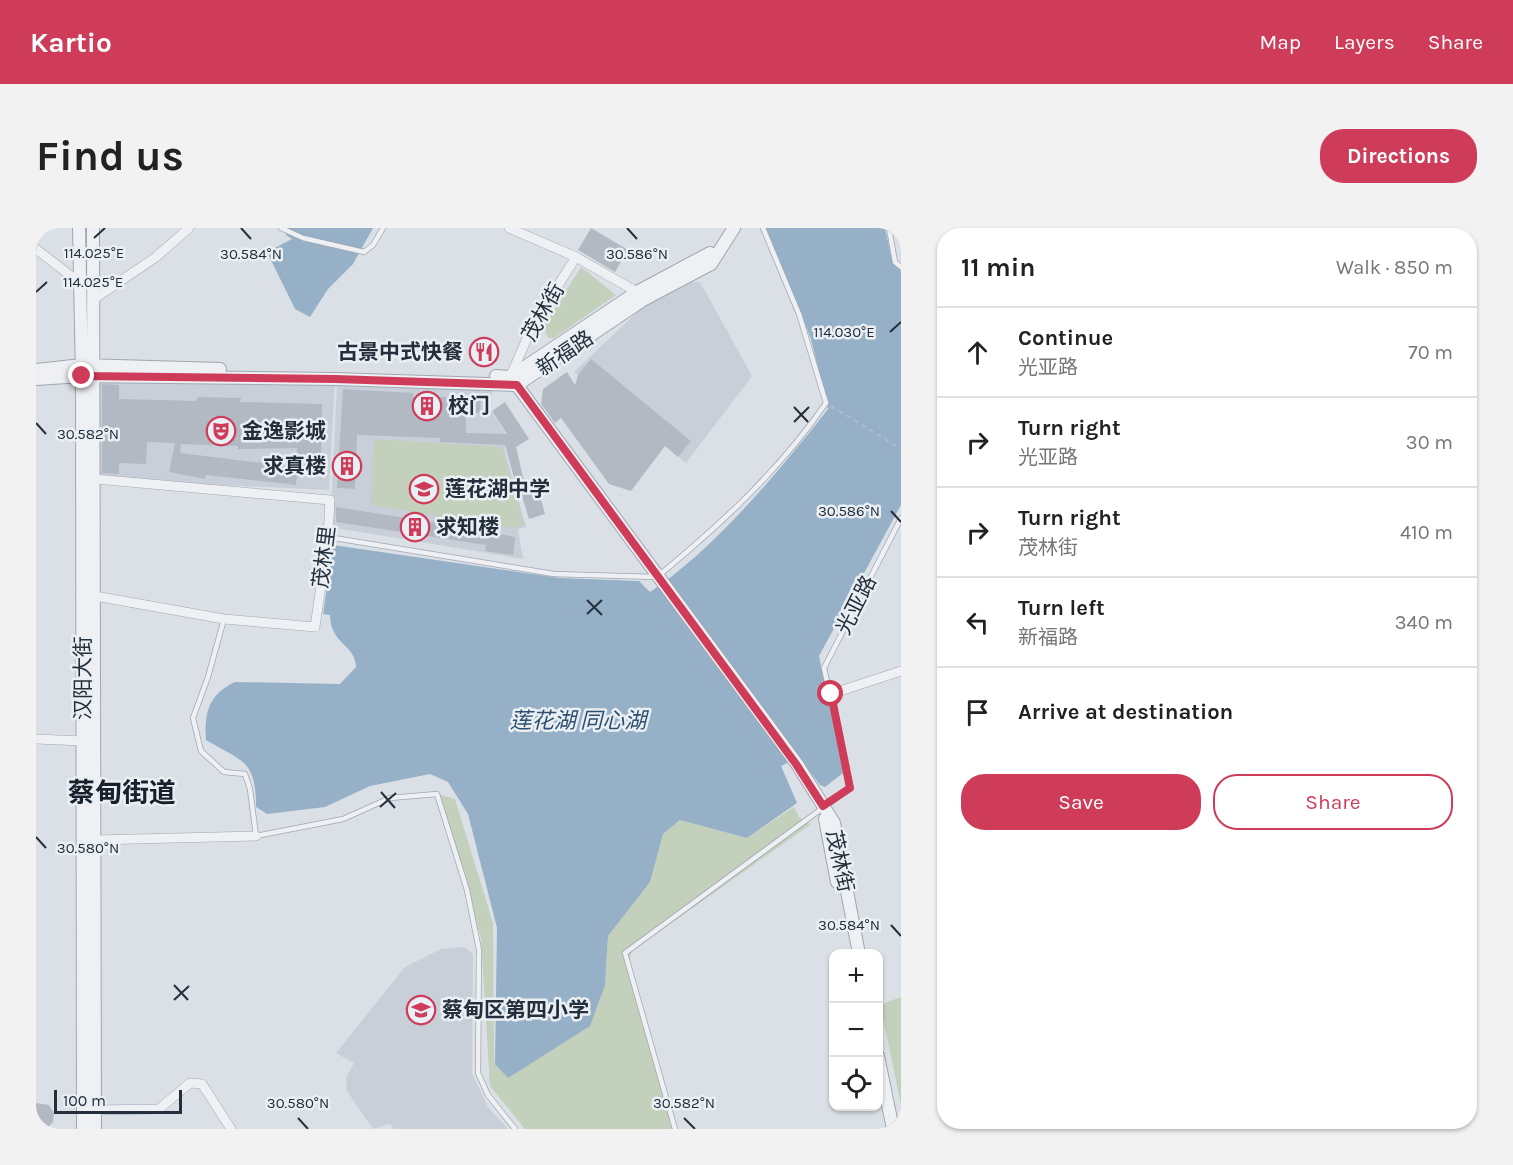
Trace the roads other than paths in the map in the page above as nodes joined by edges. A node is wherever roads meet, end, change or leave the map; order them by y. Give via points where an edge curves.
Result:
1 (79, 228) edge
2 (93, 228) edge
3 (189, 228) edge
4 (281, 228) edge
5 (383, 228) edge
6 (509, 228) edge
7 (727, 228) edge
8 (734, 228) edge
9 (763, 228) edge
10 (889, 228) edge
11 (36, 249) edge
12 (576, 257) junction
13 (901, 267) edge
14 (80, 283) junction
15 (637, 292) junction
16 (94, 299) junction
17 (36, 370) edge
18 (88, 371) junction
19 (36, 379) edge
20 (514, 381) junction
21 (95, 479) junction
22 (901, 518) edge
23 (328, 537) junction
24 (657, 577) junction
25 (95, 596) junction
26 (224, 619) junction
27 (901, 671) edge
28 (831, 694) junction
29 (36, 739) edge
30 (83, 741) junction
31 (823, 806) junction
32 (256, 836) junction
33 (95, 840) junction
34 (851, 949) edge
35 (858, 949) edge
36 (879, 1057) edge
37 (883, 1089) edge
38 (95, 1110) junction
39 (83, 1129) edge
40 (95, 1129) edge
41 (231, 1129) edge
42 (515, 1129) edge
43 (675, 1129) edge
44 (893, 1129) edge

1 - 14 street, 汉阳大街
2 - 16 street, 汉阳大街
3 - 16 street via 156,257
4 - 5 lane via 303,238 364,252
6 - 12 street
7 - 15 street, 新福路 via 708,256
8 - 20 street, 新福路 via 711,264 644,300
9 - 24 lane via 799,314 826,403 749,497
10 - 13 lane via 895,262
11 - 14 street
12 - 15 street
12 - 20 street, 茂林街 via 533,325
14 - 18 street, 汉阳大街
15 - 20 street, 新福路
16 - 18 street, 汉阳大街
17 - 18 street, 新福路
18 - 19 street, 新福路
18 - 20 street, 新福路
18 - 21 street, 汉阳大街
18 - 30 street, 汉阳大街
20 - 24 street, 茂林街
21 - 23 street, 茂林里 via 330,500
21 - 25 street, 汉阳大街
22 - 28 lane, 光亚路 via 824,668
23 - 24 lane via 554,574
23 - 26 street, 茂林里 via 315,627
24 - 31 street, 茂林街
25 - 26 street, 茂林里
25 - 33 street, 汉阳大街
26 - 32 lane via 193,718 201,752 224,772 245,774
27 - 28 street
28 - 31 lane, 光亚路 via 850,788
29 - 30 street
30 - 39 street, 汉阳大街
31 - 34 street, 茂林街
31 - 35 street, 茂林街 via 834,823
31 - 43 lane via 625,953
32 - 33 street
32 - 42 lane via 343,819 390,798 437,794 467,890 479,950 478,1073 488,1095
33 - 38 street, 汉阳大街
36 - 44 street
37 - 44 street
38 - 40 street, 汉阳大街
38 - 41 street via 159,1109 190,1083 202,1084

